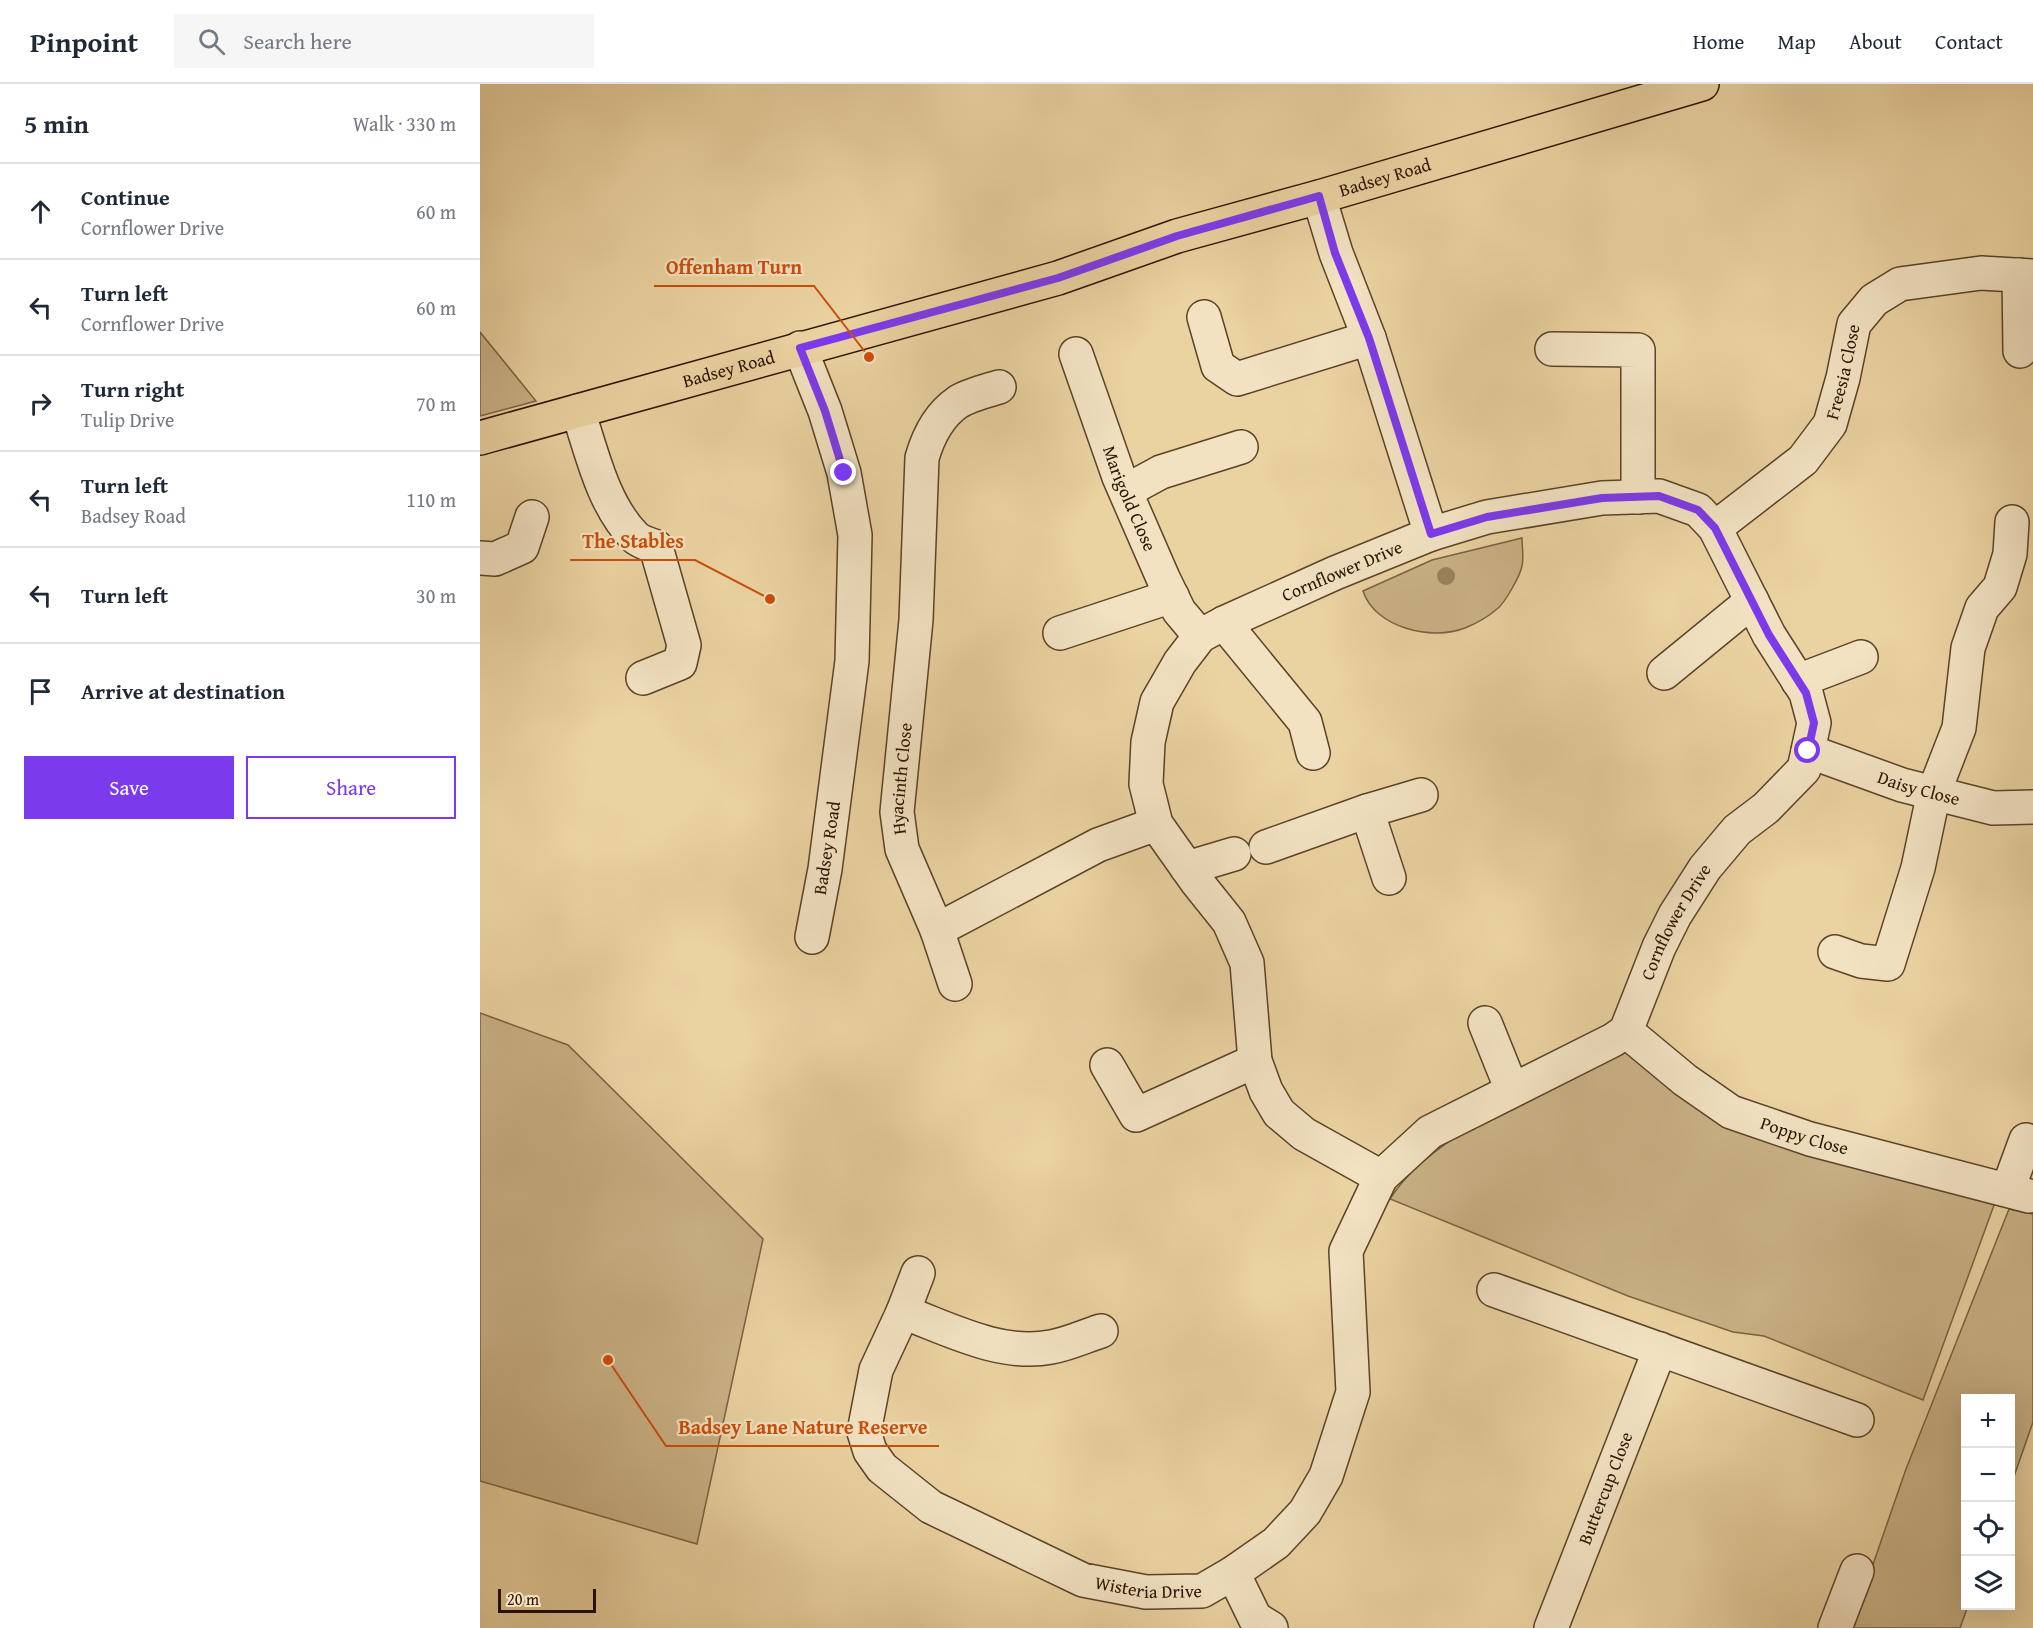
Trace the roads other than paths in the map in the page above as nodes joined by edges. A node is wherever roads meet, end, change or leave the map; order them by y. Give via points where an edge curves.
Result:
1 (1702, 84) edge
2 (1319, 196) junction
3 (2026, 275) edge
4 (1204, 317) dead end
5 (1369, 338) junction
6 (800, 348) junction
7 (1552, 349) dead end
8 (2020, 351) dead end
9 (1076, 354) dead end
10 (999, 387) dead end
11 (578, 411) junction
12 (480, 438) edge
13 (1241, 447) dead end
14 (1126, 491) junction
15 (1638, 497) junction
16 (532, 517) dead end
17 (2012, 522) dead end
18 (1715, 528) junction
19 (1431, 534) junction
20 (480, 558) edge
21 (1172, 596) junction
22 (1752, 601) junction
23 (1212, 629) junction
24 (1060, 633) dead end
25 (1861, 657) dead end
26 (1664, 673) dead end
27 (642, 678) dead end
28 (1798, 681) junction
29 (1808, 751) junction
30 (1313, 753) dead end
31 (1934, 792) junction
32 (1421, 795) dead end
33 (2033, 807) edge
34 (1367, 811) junction
35 (1156, 824) junction
36 (1266, 847) dead end
37 (1233, 854) dead end
38 (1187, 868) junction
39 (1389, 878) dead end
40 (936, 930) junction
41 (812, 937) dead end
42 (1834, 952) dead end
43 (955, 984) dead end
44 (1485, 1023) dead end
45 (1626, 1031) junction
46 (1255, 1061) junction
47 (1107, 1065) dead end
48 (1512, 1090) junction
49 (2026, 1140) dead end
50 (1381, 1177) junction
51 (918, 1272) dead end
52 (1494, 1290) dead end
53 (903, 1312) junction
54 (1101, 1331) dead end
55 (1660, 1349) junction
56 (1857, 1420) dead end
57 (1857, 1571) dead end
58 (1233, 1573) junction
59 (1271, 1628) edge
60 (1551, 1628) edge
61 (1834, 1628) edge

1 - 2 main road, Badsey Road
2 - 5 street via 1335,253
2 - 6 main road, Badsey Road via 1177,236 1058,278
3 - 8 street
3 - 18 street, Freesia Close via 1981,273 1866,290 1830,424 1803,460
4 - 5 street via 1218,366 1237,379
5 - 19 street
6 - 11 main road, Badsey Road
6 - 41 street, Badsey Road via 844,473 855,535 852,661 825,869
7 - 15 street via 1638,350
9 - 14 street, Marigold Close
10 - 40 street, Hyacinth Close via 958,402 936,424 922,458 916,620 897,812 902,849
11 - 12 main road, Badsey Road
11 - 27 street via 613,508 636,539 656,547 684,645 680,663
13 - 14 street via 1161,472
14 - 21 street, Marigold Close
15 - 18 street, Cornflower Drive via 1659,496 1698,510
15 - 19 street, Cornflower Drive via 1602,498 1487,517
16 - 20 street via 522,547 495,559
17 - 31 street via 2010,554 2000,587 1982,608 1968,648 1959,728
18 - 22 street, Cornflower Drive
19 - 23 street, Cornflower Drive
21 - 23 street, Marigold Close via 1179,610
21 - 24 street
22 - 26 street
22 - 28 street, Cornflower Drive
23 - 30 street, Marigold Close via 1305,722
23 - 35 street, Cornflower Drive via 1180,662 1157,702 1148,742 1146,784
25 - 28 street
28 - 29 street, Cornflower Drive via 1806,693 1814,723
29 - 31 street, Daisy Close via 1902,785
29 - 45 street, Cornflower Drive via 1804,769 1766,808 1737,830 1705,868 1659,947
31 - 33 street, Daisy Close via 1993,808
31 - 42 street via 1918,868 1888,964 1861,962
32 - 34 street
34 - 36 street
34 - 39 street
35 - 38 street, Cornflower Drive
35 - 40 street via 1098,845
37 - 38 street
38 - 46 street, Cornflower Drive via 1229,922 1247,963
40 - 43 street, Hyacinth Close
44 - 48 street
45 - 48 street
45 - 49 street, Poppy Close via 1731,1112 1810,1139 2018,1192
46 - 47 street via 1136,1115
46 - 50 street, Cornflower Drive via 1280,1113 1304,1134
48 - 50 street via 1431,1132
50 - 58 street, Wisteria Drive via 1346,1251 1353,1392 1326,1476 1305,1512 1276,1543
51 - 53 street, Wisteria Drive
52 - 55 street
53 - 54 street via 982,1342 1019,1349 1052,1347
53 - 58 street, Wisteria Drive via 876,1370 864,1432 870,1451 882,1468 931,1507 1083,1580 1146,1592 1202,1591
55 - 56 street
55 - 60 street, Buttercup Close
57 - 61 street
58 - 59 street via 1255,1618

